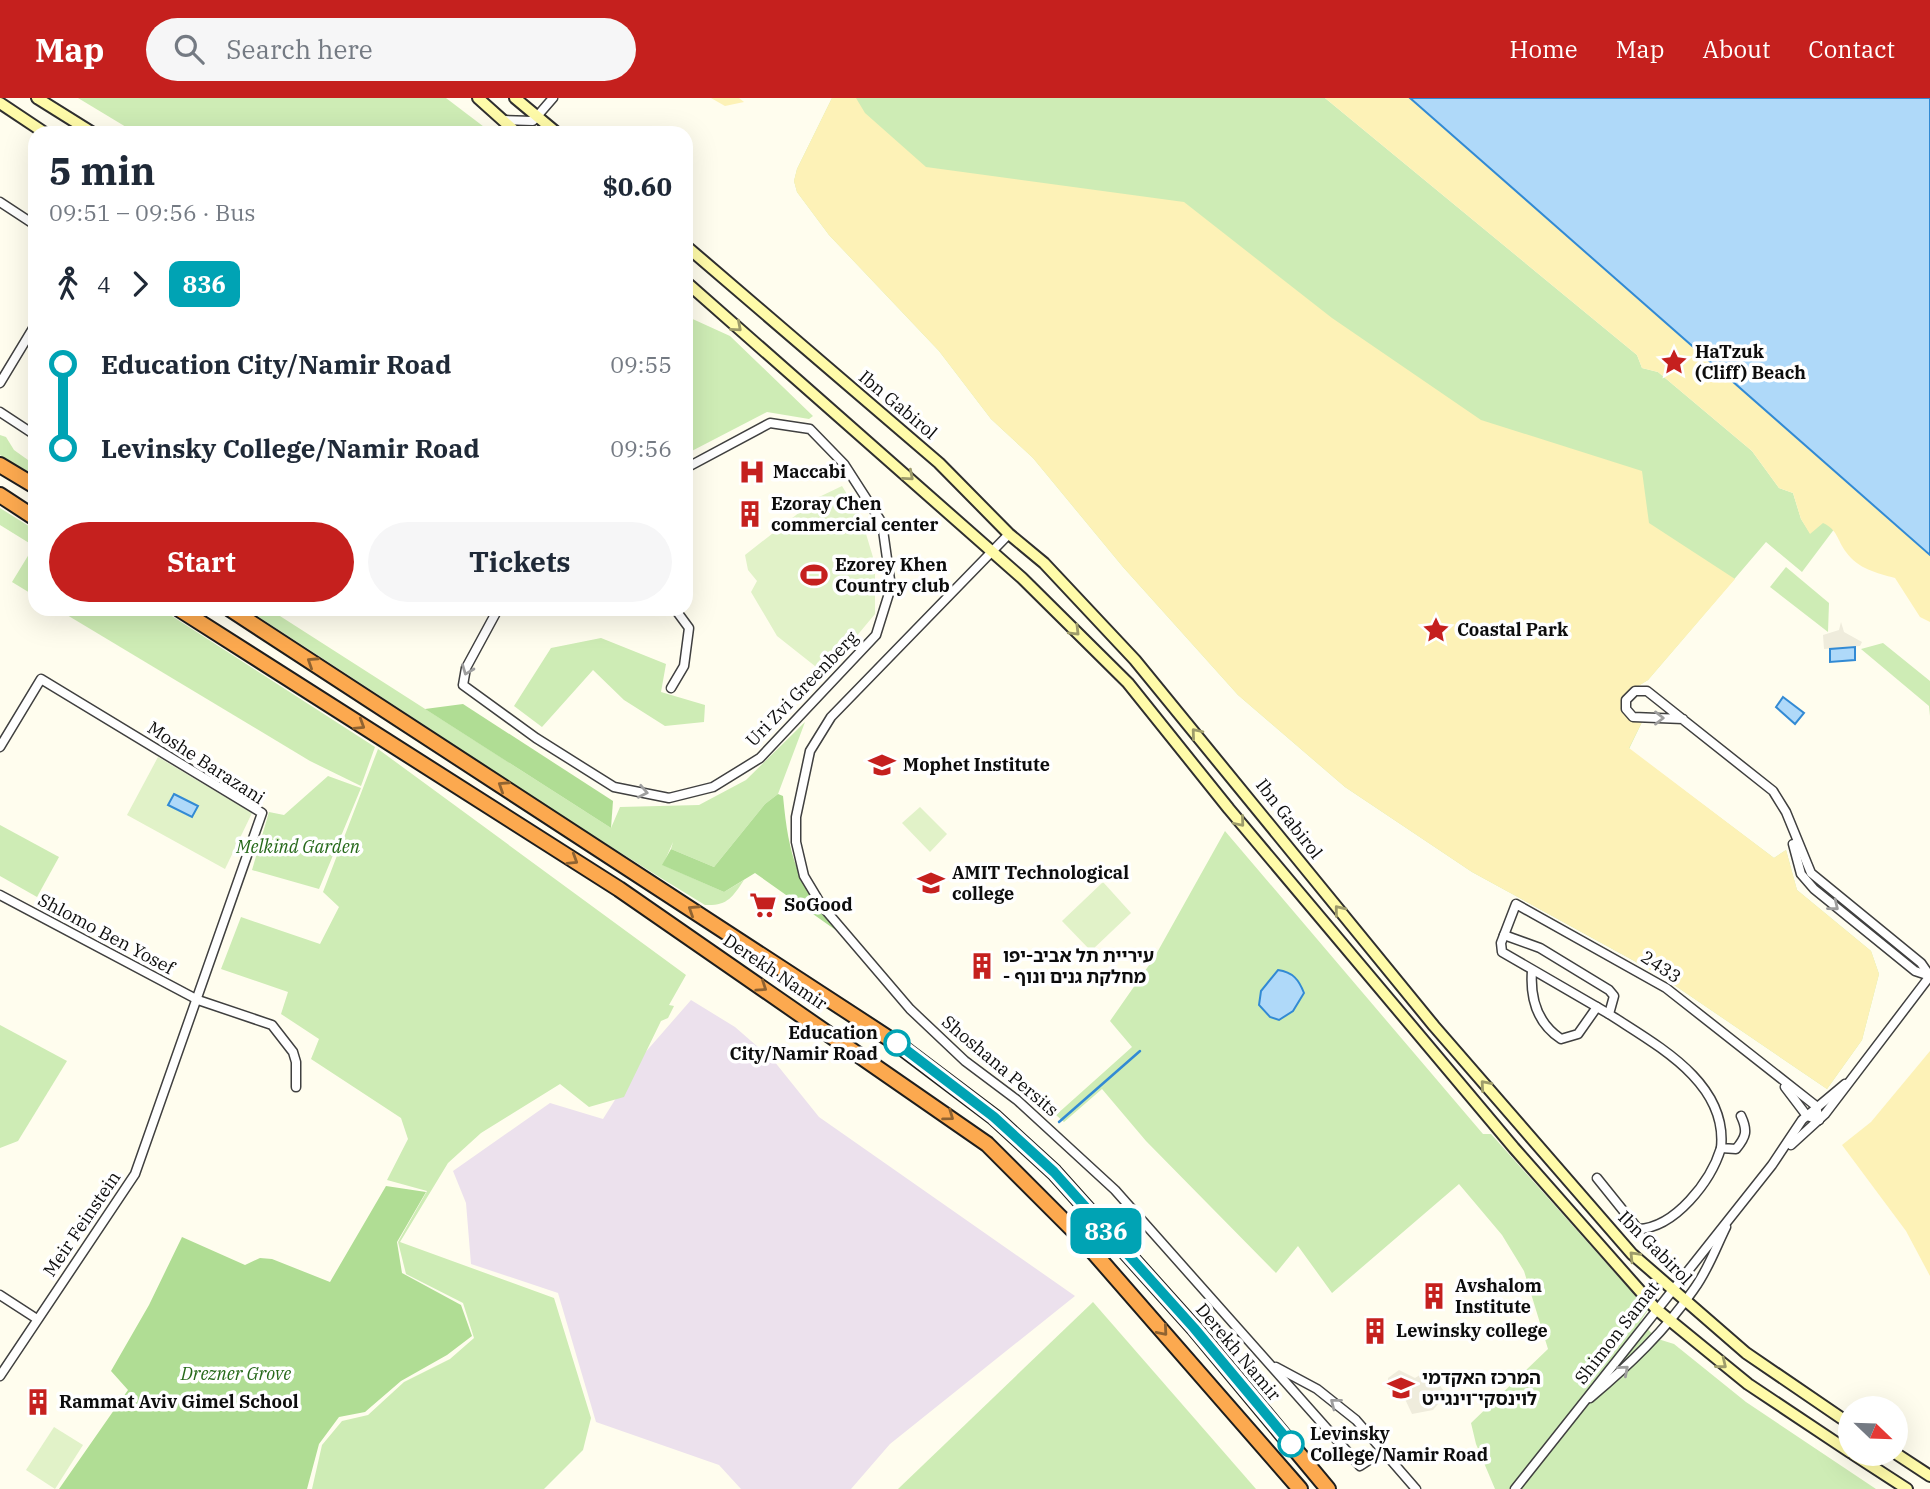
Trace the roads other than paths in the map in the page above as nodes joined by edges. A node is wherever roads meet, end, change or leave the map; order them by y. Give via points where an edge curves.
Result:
1 (37, 98) edge
2 (478, 98) edge
3 (515, 98) edge
4 (553, 98) edge
5 (0, 103) edge
6 (539, 118) junction
7 (501, 119) junction
8 (34, 126) edge
9 (82, 126) edge
10 (509, 126) edge
11 (549, 126) edge
12 (0, 202) edge
13 (28, 220) edge
14 (693, 252) edge
15 (693, 288) edge
16 (28, 337) edge
17 (0, 383) edge
18 (0, 412) edge
19 (28, 430) edge
20 (693, 464) edge
21 (0, 465) edge
22 (28, 482) edge
23 (0, 495) edge
24 (28, 513) edge
25 (1009, 534) junction
26 (993, 552) junction
27 (190, 616) edge
28 (241, 616) edge
29 (494, 616) edge
30 (681, 616) edge
31 (671, 688) dead end
32 (1683, 719) junction
33 (0, 747) edge
34 (0, 895) edge
35 (1504, 935) junction
36 (1532, 971) junction
37 (1930, 976) edge
38 (198, 1000) junction
39 (1597, 1007) junction
40 (1609, 1014) junction
41 (1776, 1076) junction
42 (1845, 1084) junction
43 (296, 1087) dead end
44 (1816, 1106) junction
45 (1741, 1116) dead end
46 (1807, 1116) junction
47 (1819, 1120) junction
48 (1721, 1147) junction
49 (1772, 1164) junction
50 (1597, 1178) dead end
51 (1739, 1205) junction
52 (1671, 1291) junction
53 (0, 1295) edge
54 (1685, 1302) junction
55 (1656, 1309) junction
56 (37, 1319) junction
57 (1669, 1321) junction
58 (1271, 1363) junction
59 (0, 1376) edge
60 (1573, 1415) junction
61 (1838, 1416) edge
62 (1838, 1444) edge
63 (1382, 1451) junction
64 (1908, 1462) edge
65 (1872, 1466) edge
66 (1930, 1476) edge
67 (1300, 1489) edge
68 (1328, 1489) edge
69 (1416, 1489) edge
70 (1515, 1489) edge
71 (1907, 1489) edge

1 - 9 street
2 - 7 street
3 - 6 street
4 - 6 street
5 - 8 street
6 - 7 street
6 - 11 street
7 - 10 street
12 - 13 street
14 - 25 street, Ibn Gabirol via 939,463
15 -> 26 street
16 - 17 street
18 - 19 street
29 -> 20 street, Uri Zvi Greenberg via 466,668 463,685 614,787 669,798 713,787 760,758 876,635 891,587 882,523 844,464 814,431 770,423
21 - 22 highway
23 - 24 highway
25 - 26 street, Shoshana Persits
52 -> 25 street, Ibn Gabirol via 1632,1254 1434,1026 1135,660 1044,563
26 -> 55 street via 1128,683 1301,894
26 - 58 street, Shoshana Persits via 831,717 810,751 796,817 804,876 840,930 910,1009 1115,1191
27 -> 67 highway, Derekh Namir via 619,889 987,1144 1082,1238
68 -> 28 highway, Derekh Namir via 1194,1328 1054,1172 994,1117 897,1043
30 - 31 street via 689,628 684,666
32 -> 32 street via 1643,689 1626,700 1626,709 1633,716
32 - 37 street via 1773,791 1811,873 1922,963
33 - 38 street, Moshe Barazani via 41,679 262,813
34 - 38 street, Shlomo Ben Yosef
35 - 36 street via 1503,952
35 - 40 street via 1540,948 1609,990 1614,996
35 - 41 street, 2433 via 1516,904 1641,971
36 - 39 street
36 - 39 street via 1539,1016 1561,1039 1578,1034
37 - 42 street, Shimon Samat
38 - 43 street, Shlomo Ben Yosef via 272,1026 293,1052
38 - 56 street, Meir Feinstein via 135,1174
39 - 40 street
40 - 48 street via 1661,1048 1703,1086 1716,1106 1723,1134
41 - 44 street, 2433
41 - 46 street, 2433
42 - 44 street, Shimon Samat
42 - 47 street, Shimon Samat
44 - 46 street, Shimon Samat
44 - 47 street
45 - 48 street via 1745,1138 1736,1149
46 - 47 street
46 - 49 street, Shimon Samat
47 - 49 street, Shimon Samat
48 - 50 street via 1714,1170 1703,1185 1686,1204 1649,1229 1638,1229
49 - 51 street, Shimon Samat
51 - 52 street, Shimon Samat
51 - 54 street, Shimon Samat
52 - 54 street, Ibn Gabirol
52 - 55 street, Shimon Samat
53 - 56 street
54 - 57 street, Shimon Samat
54 - 61 street, Ibn Gabirol via 1746,1353
55 - 57 street
55 - 60 street, Shimon Samat
56 - 59 street, Meir Feinstein
60 -> 57 street, Shimon Samat via 1636,1360
57 -> 62 street via 1748,1384
63 -> 58 street via 1337,1405
58 - 63 street, Shoshana Persits via 1360,1466
60 - 70 street, Shimon Samat
63 - 69 street
64 - 66 street
65 - 71 street

